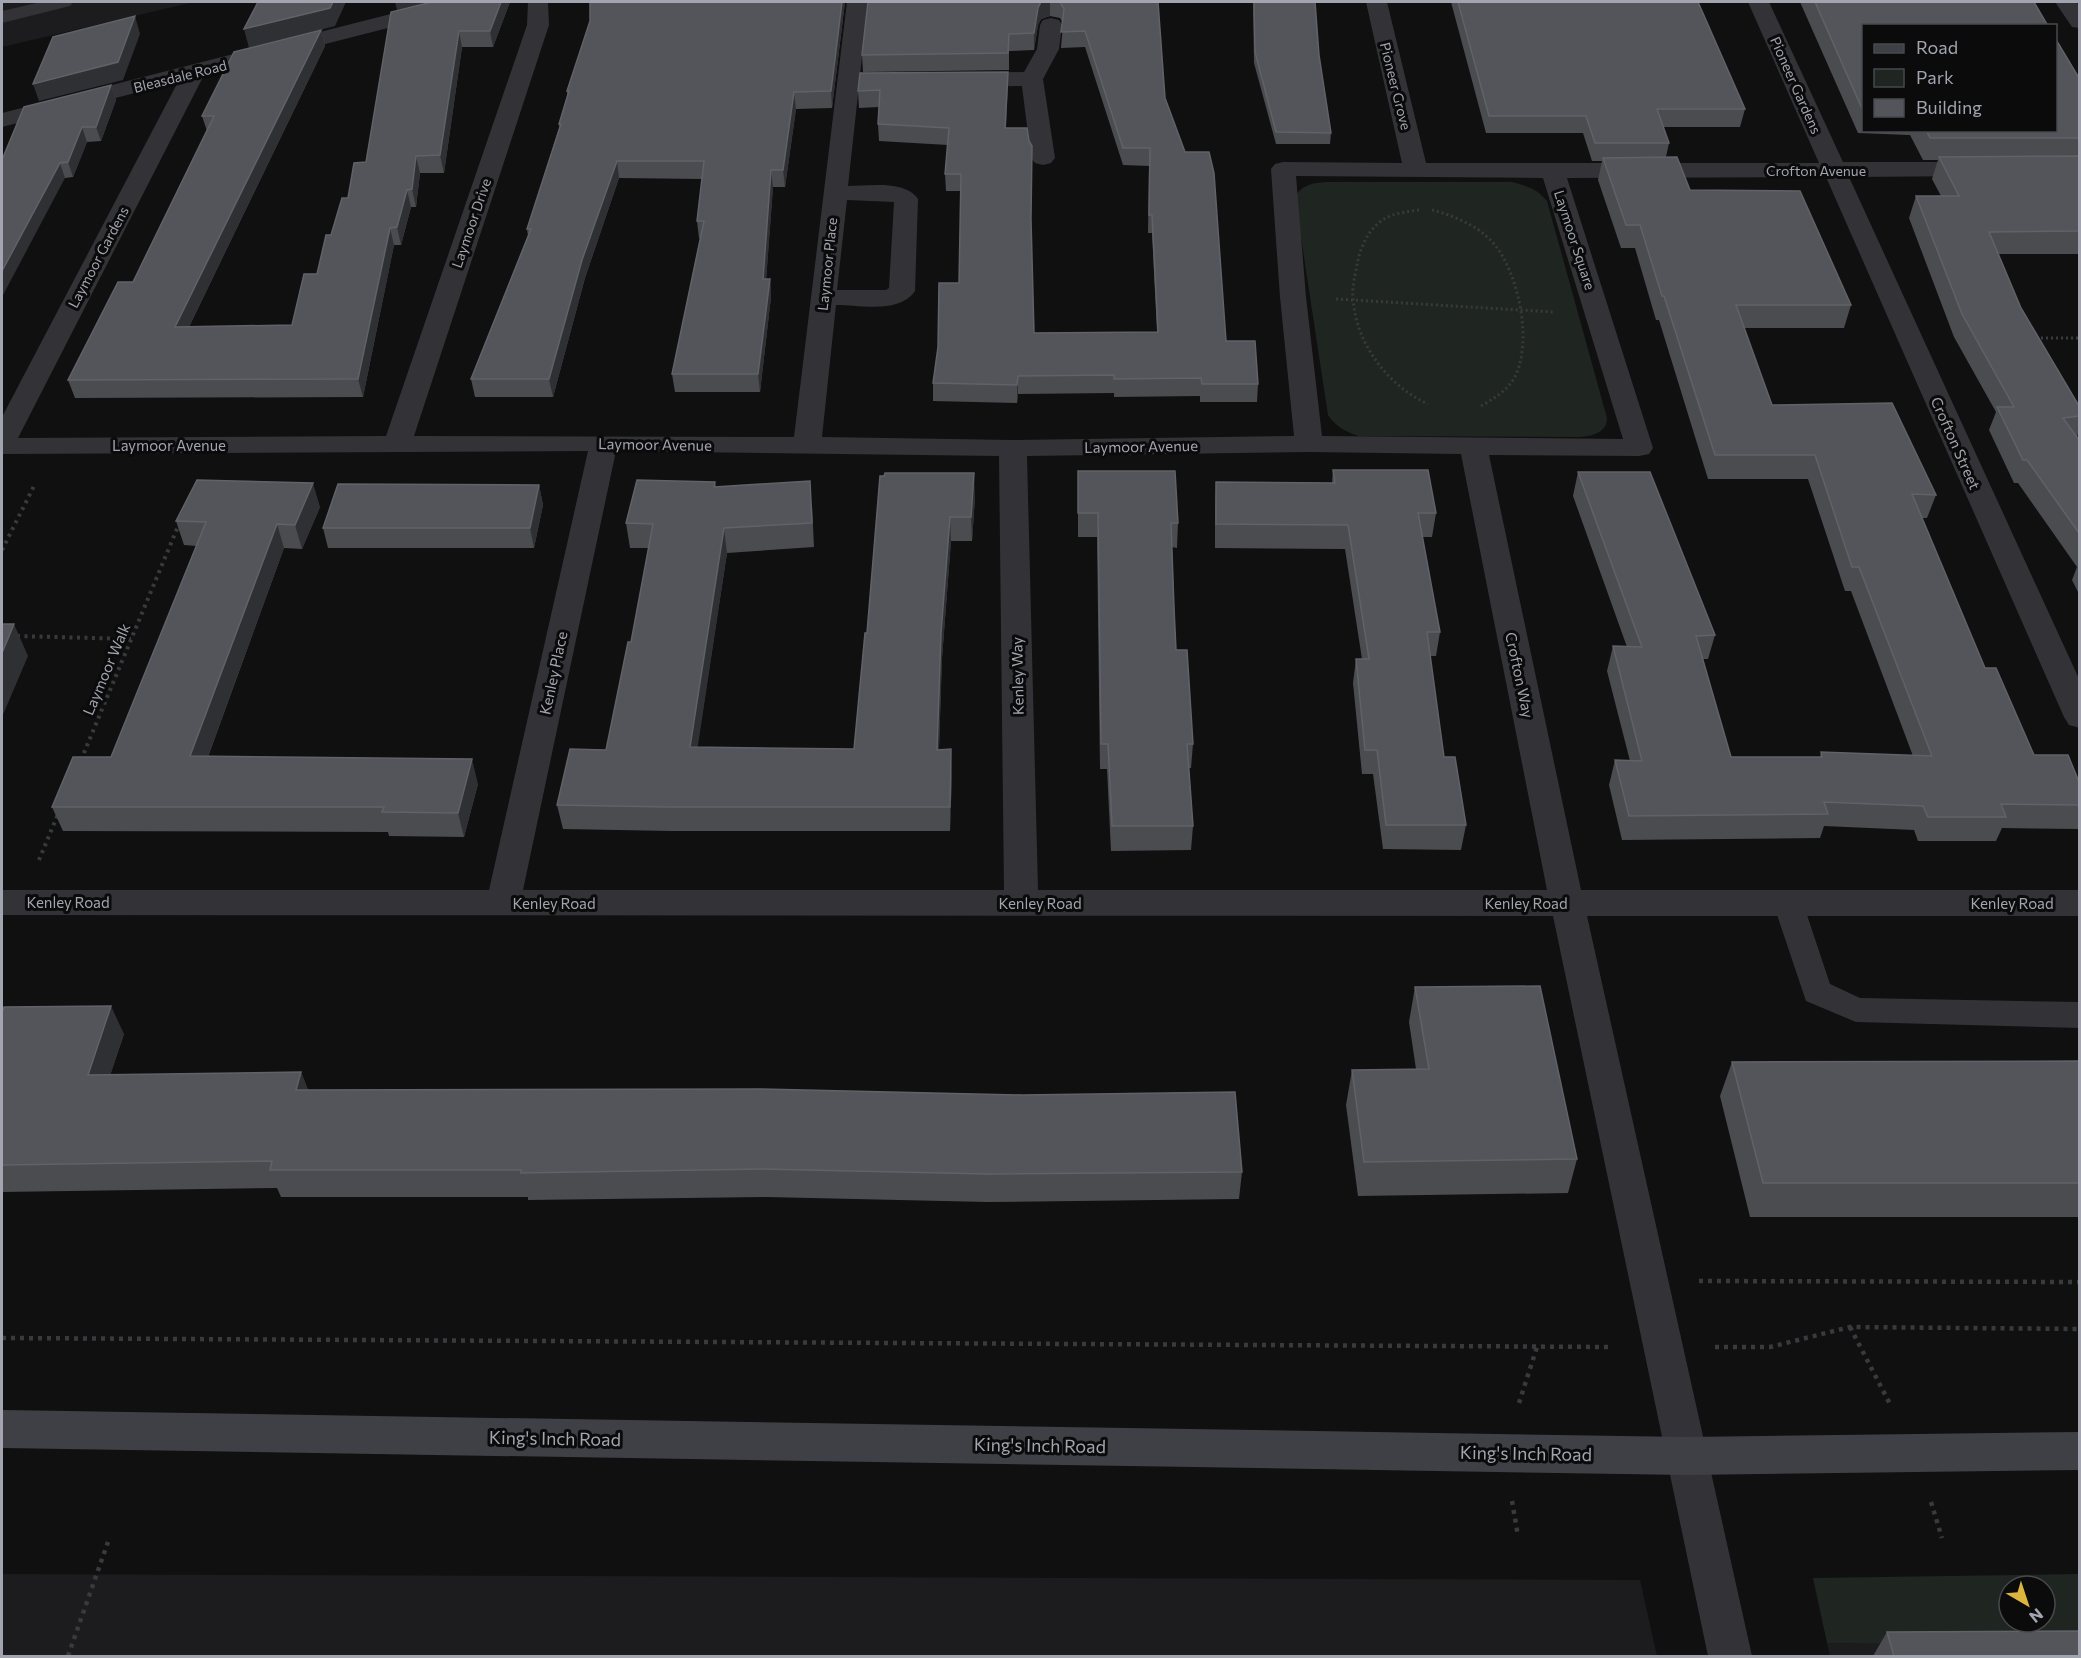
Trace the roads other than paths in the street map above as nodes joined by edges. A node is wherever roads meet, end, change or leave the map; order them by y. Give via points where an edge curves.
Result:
1 (63, 2) edge
2 (462, 2) edge
3 (538, 2) edge
4 (857, 2) edge
5 (1376, 2) edge
6 (1759, 2) edge
7 (2065, 2) edge
8 (2, 17) edge
9 (2079, 22) edge
10 (1051, 25) dead end
11 (194, 72) junction
12 (1032, 79) junction
13 (940, 80) edge
14 (2, 120) edge
15 (1043, 158) dead end
16 (1832, 169) junction
17 (1997, 169) edge
18 (1416, 170) junction
19 (1553, 171) junction
20 (836, 193) junction
21 (824, 297) junction
22 (604, 443) junction
23 (2, 444) edge
24 (397, 444) junction
25 (1309, 444) junction
26 (1473, 446) junction
27 (807, 447) junction
28 (1014, 448) junction
29 (2079, 717) edge
30 (11, 902) edge
31 (503, 903) junction
32 (1021, 903) junction
33 (1567, 903) junction
34 (1788, 903) junction
35 (2079, 903) edge
36 (2079, 1015) edge
37 (2, 1430) edge
38 (2079, 1451) edge
39 (1687, 1456) junction
40 (1730, 1656) edge

1 - 8 lane
2 - 11 street, Bleasdale Road
3 - 24 street, Laymoor Drive via 538,24
4 - 20 street, Laymoor Place via 859,81
5 - 18 street, Pioneer Grove
6 - 16 street, Pioneer Gardens
7 - 9 street
10 - 12 street via 1048,49
11 - 14 street, Bleasdale Road
11 - 23 street, Laymoor Gardens
12 - 13 street
12 - 15 street
16 - 17 street, Crofton Avenue
16 - 19 street, Crofton Avenue
16 - 29 street, Crofton Street
18 - 19 street, Laymoor Square
18 - 25 street, Laymoor Square via 1283,169
19 - 26 street, Laymoor Square via 1639,448
20 - 21 street, Laymoor Place
20 - 21 street via 896,194 906,199 902,291 891,298
21 - 27 street, Laymoor Place
22 - 24 street, Laymoor Avenue
22 - 27 street, Laymoor Avenue
22 - 31 street, Kenley Place
23 - 24 street, Laymoor Avenue
25 - 26 street, Laymoor Square
25 - 28 street, Laymoor Avenue
26 - 33 street, Crofton Way
27 - 28 street, Laymoor Avenue
28 - 32 street, Kenley Way
30 - 31 street, Kenley Road
31 - 32 street, Kenley Road
32 - 33 street, Kenley Road
33 - 34 street, Kenley Road
33 - 39 street, Crofton Way
34 - 35 street, Kenley Road
34 - 36 lane via 1817,992 1856,1010
37 - 39 street, King's Inch Road
38 - 39 street, King's Inch Road
39 - 40 street, Crofton Way

